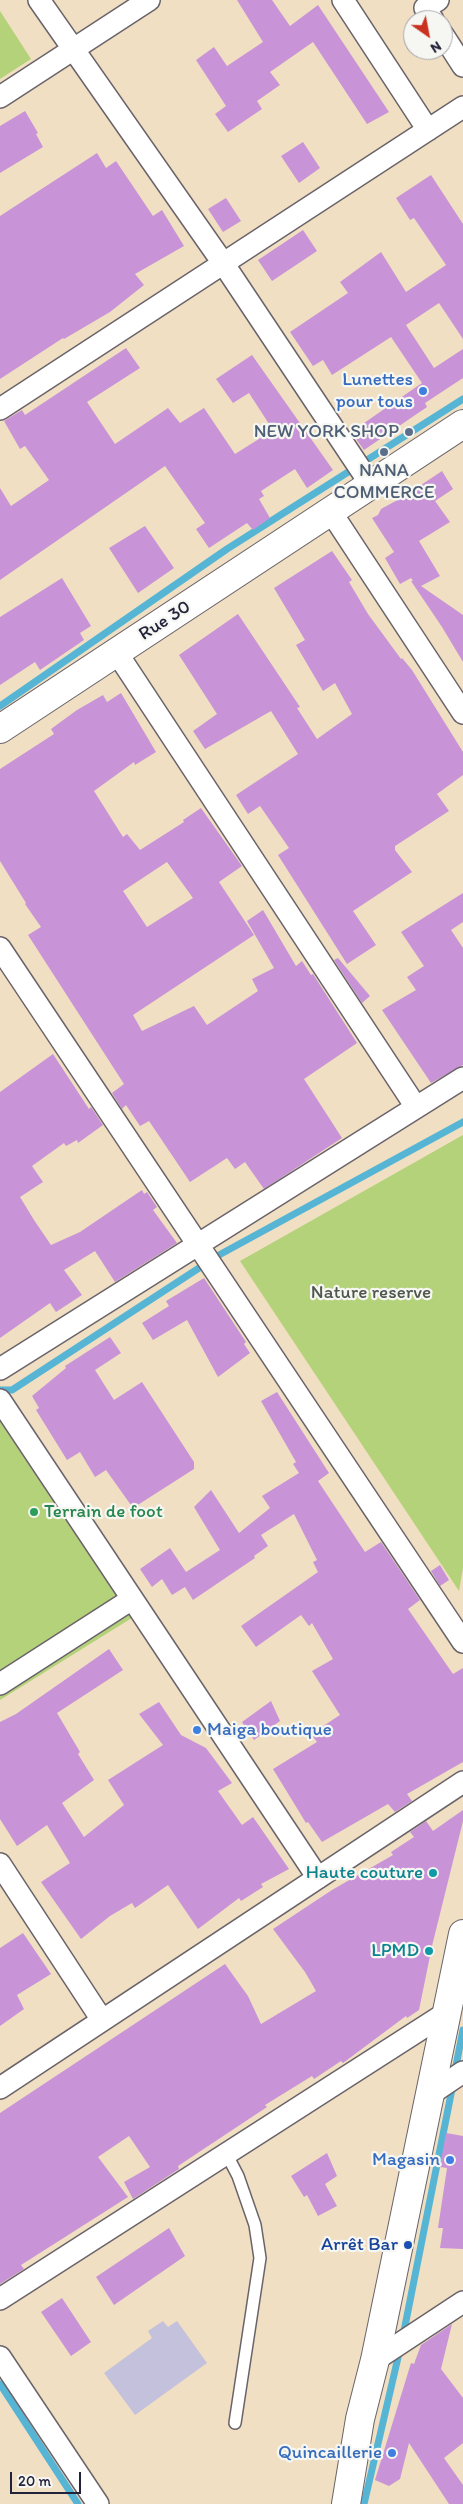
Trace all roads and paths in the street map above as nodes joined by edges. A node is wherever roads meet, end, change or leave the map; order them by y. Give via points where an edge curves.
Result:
1 (39, 0) edge
2 (148, 0) edge
3 (343, 0) edge
4 (438, 0) edge
5 (427, 10) edge
6 (73, 50) junction
7 (453, 50) edge
8 (463, 66) edge
9 (0, 97) edge
10 (463, 107) edge
11 (428, 130) junction
12 (223, 263) junction
13 (0, 409) edge
14 (463, 424) edge
15 (371, 485) junction
16 (330, 512) junction
17 (117, 653) junction
18 (463, 713) edge
19 (1, 727) edge
20 (0, 948) edge
21 (463, 1078) edge
22 (416, 1107) junction
23 (204, 1254) junction
24 (0, 1369) edge
25 (0, 1400) edge
26 (132, 1599) junction
27 (463, 1642) edge
28 (0, 1684) edge
29 (463, 1782) edge
30 (0, 1864) edge
31 (318, 1878) junction
32 (463, 1934) edge
33 (449, 2011) junction
34 (102, 2020) junction
35 (463, 2072) edge
36 (0, 2088) edge
37 (432, 2093) junction
38 (226, 2153) junction
39 (0, 2299) edge
40 (463, 2302) edge
41 (0, 2357) edge
42 (375, 2360) junction
43 (235, 2423) dead end
44 (93, 2501) edge
45 (346, 2504) edge

1 - 6 street
2 - 6 street
3 - 11 street
4 - 5 street
6 - 9 street
6 - 12 street
7 - 8 street
10 - 11 street
11 - 12 street
12 - 13 street
12 - 15 street
14 - 15 street, Rue 30
15 - 16 street, Rue 30
16 - 17 street, Rue 30
16 - 18 street
17 - 19 street, Rue 30
17 - 22 street
20 - 23 street
21 - 22 street
22 - 23 street
23 - 24 street
23 - 27 street
25 - 26 street
26 - 28 street
26 - 31 street
29 - 31 street
30 - 34 street
31 - 34 street
32 - 33 street
33 - 37 street
33 - 38 street
34 - 36 street
35 - 37 street
37 - 42 street
38 - 39 street
38 - 43 lane via 238,2176 255,2225 260,2258
40 - 42 street
41 - 44 street
42 - 45 street via 360,2419

